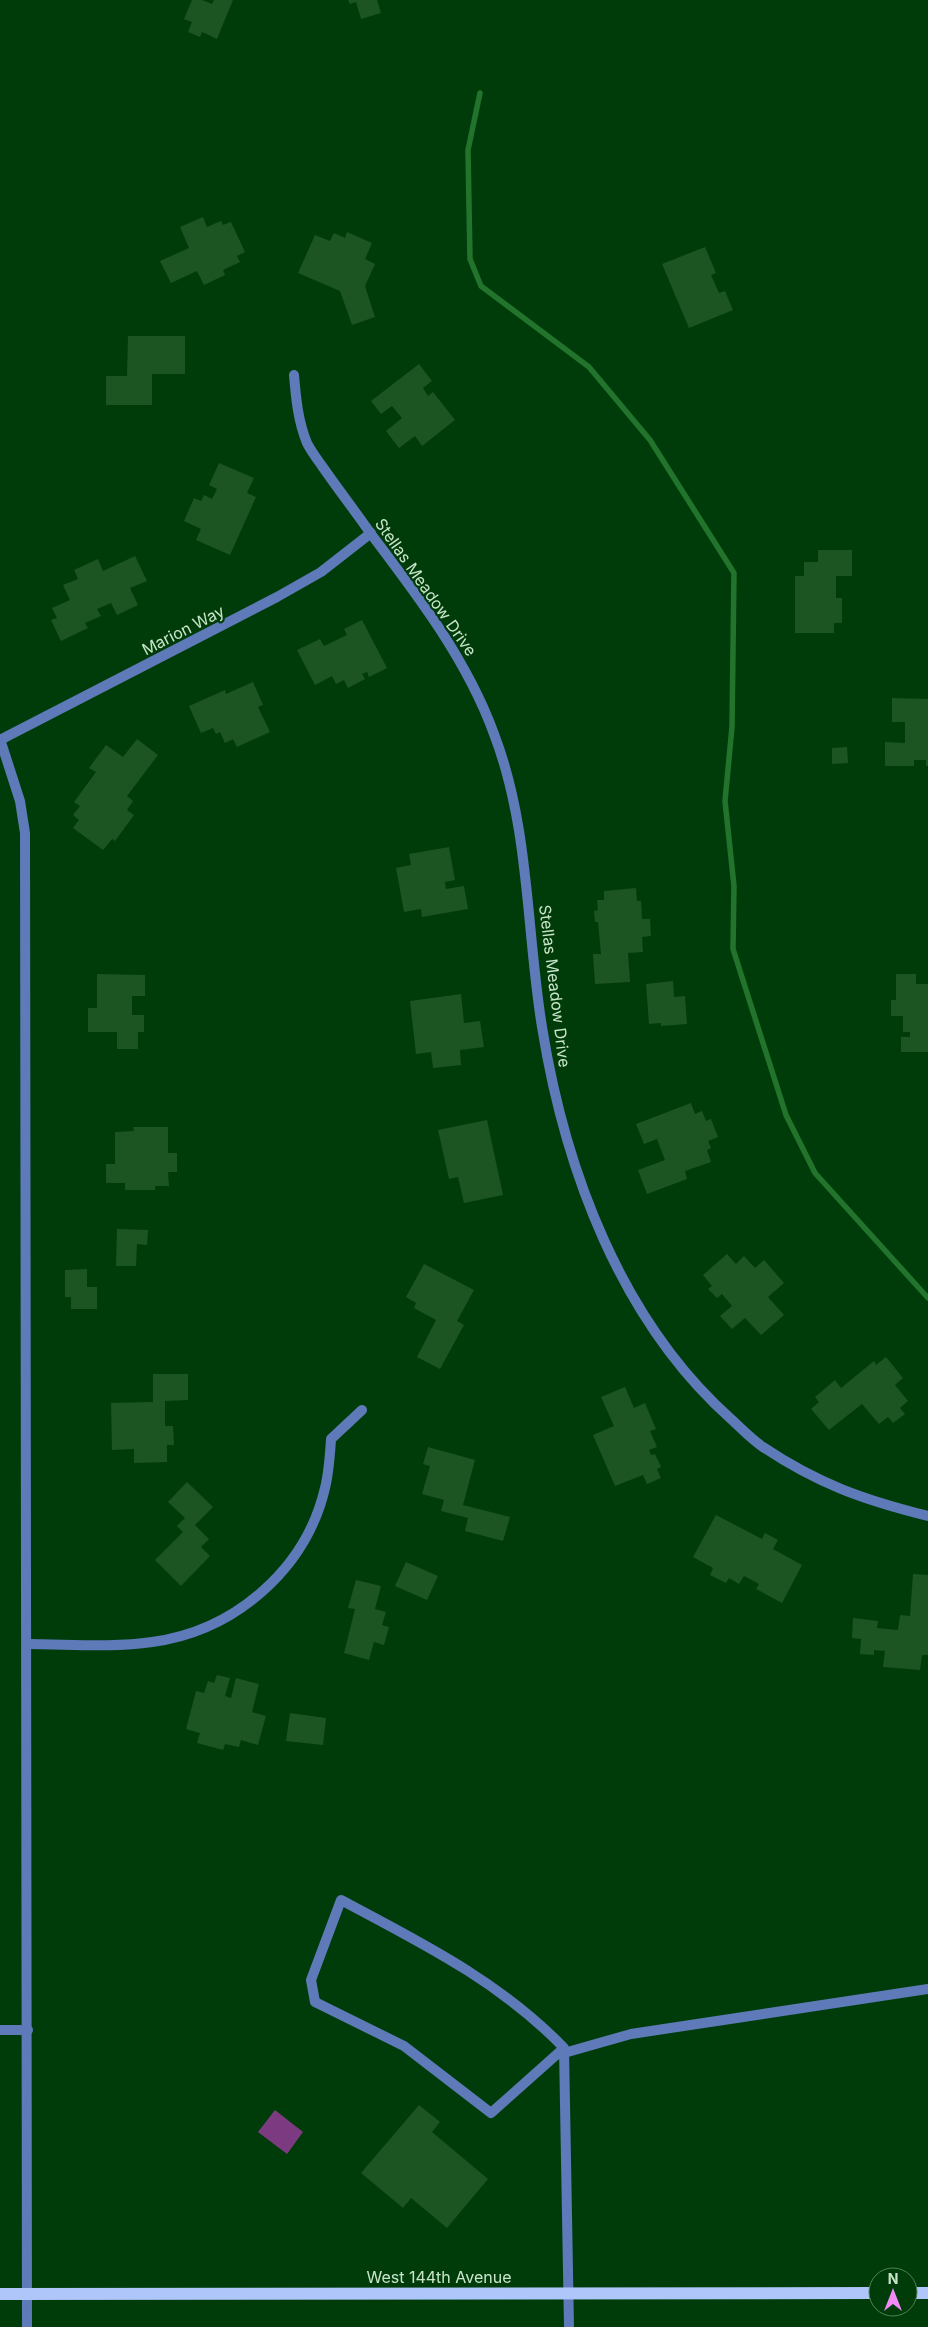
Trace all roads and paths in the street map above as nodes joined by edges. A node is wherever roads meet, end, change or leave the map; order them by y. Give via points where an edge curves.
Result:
1 (294, 375) dead end
2 (371, 533) junction
3 (0, 740) edge
4 (362, 1410) dead end
5 (928, 1516) edge
6 (27, 1644) junction
7 (928, 1989) edge
8 (0, 2030) edge
9 (28, 2030) junction
10 (564, 2050) junction
11 (569, 2293) junction
12 (868, 2293) edge
13 (0, 2294) edge
14 (27, 2294) junction
15 (27, 2327) edge
16 (569, 2327) edge

1 - 2 street, Stellas Meadow Drive via 298,414 308,446
2 - 3 street, Marion Way via 321,572 278,597
2 - 5 street, Stellas Meadow Drive via 463,665 494,733 511,786 526,869 542,1026 552,1082 589,1204 643,1313 691,1380 760,1445 838,1489 872,1502
3 - 6 street via 20,800 26,833
4 - 6 street via 331,1439 328,1472 318,1512 295,1555 268,1586 243,1607 200,1630 152,1642
6 - 9 street
7 - 10 street via 631,2034
8 - 9 street
9 - 14 street
10 - 10 street via 538,2021 456,1962 341,1900 311,1980 315,2002 404,2046 491,2113
10 - 11 street
11 - 12 main road, West 144th Avenue
11 - 14 main road, West 144th Avenue
11 - 16 street
13 - 14 main road, West 144th Avenue
14 - 15 street

